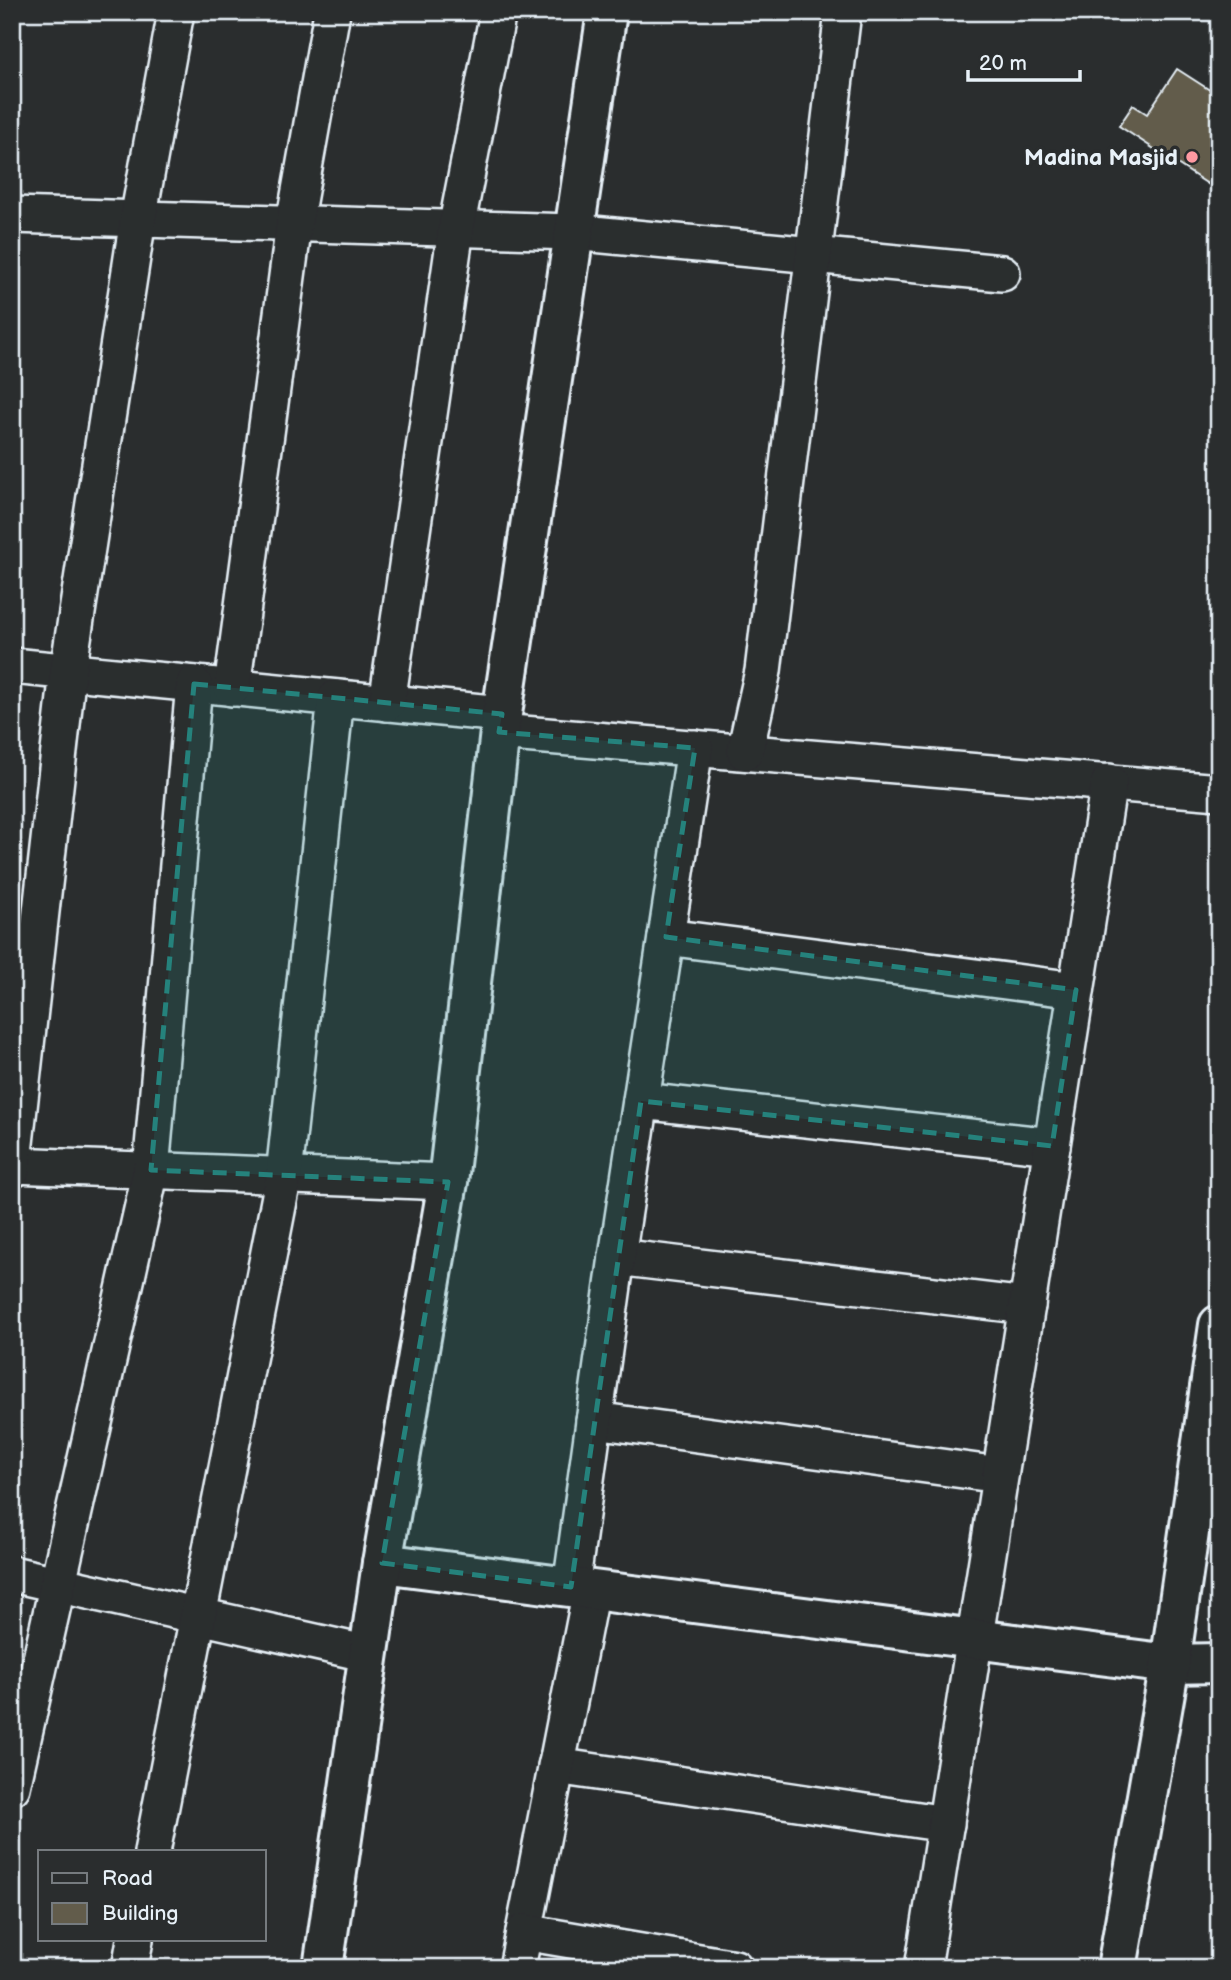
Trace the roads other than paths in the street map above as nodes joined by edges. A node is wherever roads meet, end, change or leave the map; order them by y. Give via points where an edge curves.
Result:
1 (176, 12) edge
2 (332, 12) edge
3 (498, 12) edge
4 (607, 12) edge
5 (843, 12) edge
6 (12, 215) edge
7 (138, 219) junction
8 (294, 224) junction
9 (456, 229) junction
10 (572, 232) junction
11 (813, 255) junction
12 (1002, 273) dead end
13 (12, 666) edge
14 (68, 671) junction
15 (194, 684) junction
16 (232, 688) junction
17 (337, 698) junction
18 (387, 703) junction
19 (500, 723) junction
20 (695, 748) junction
21 (745, 752) junction
22 (1109, 782) junction
23 (1219, 792) edge
24 (666, 937) junction
25 (1076, 989) junction
26 (641, 1101) junction
27 (1052, 1146) junction
28 (13, 1167) edge
29 (151, 1170) junction
30 (284, 1175) junction
31 (448, 1182) junction
32 (617, 1257) junction
33 (1027, 1307) junction
34 (1219, 1325) edge
35 (594, 1420) junction
36 (1000, 1475) junction
37 (382, 1563) junction
38 (12, 1574) edge
39 (58, 1584) junction
40 (581, 1589) junction
41 (198, 1615) junction
42 (975, 1639) junction
43 (369, 1654) junction
44 (1219, 1663) edge
45 (1170, 1664) junction
46 (556, 1766) junction
47 (12, 1787) edge
48 (946, 1824) junction
49 (152, 1850) edge
50 (524, 1932) junction
51 (135, 1941) edge
52 (130, 1968) edge
53 (323, 1968) edge
54 (517, 1968) edge
55 (735, 1968) edge
56 (923, 1968) edge
57 (1117, 1968) edge

1 - 7 street
2 - 8 street
3 - 9 street
4 - 10 street
5 - 11 street
6 - 7 street
7 - 8 street
7 - 14 street
8 - 9 street
8 - 16 street
9 - 10 street
9 - 18 street
10 - 11 street
10 - 19 street
11 - 12 street
11 - 21 street via 763,671
13 - 14 street
14 - 15 street
14 - 28 street
15 - 16 street
15 - 29 street
16 - 17 street
17 - 18 street
17 - 30 street
18 - 19 street
19 - 20 street
19 - 31 street
20 - 21 street
20 - 24 street
21 - 22 street
22 - 23 street
22 - 25 street
24 - 25 street
24 - 26 street
25 - 27 street
26 - 27 street
26 - 32 street
27 - 33 street
28 - 29 street
29 - 30 street
29 - 39 street
30 - 31 street
30 - 41 street
31 - 37 street
32 - 33 street
32 - 35 street
33 - 36 street
34 - 45 street
35 - 36 street
35 - 40 street
36 - 42 street
37 - 40 street
37 - 43 street
38 - 39 street
39 - 41 street
39 - 47 street
40 - 42 street
40 - 46 street
41 - 43 street
41 - 49 street
42 - 45 street
42 - 48 street
43 - 53 street
44 - 45 street
45 - 57 street
46 - 48 street
46 - 50 street
48 - 56 street
50 - 54 street
50 - 55 street
51 - 52 street

